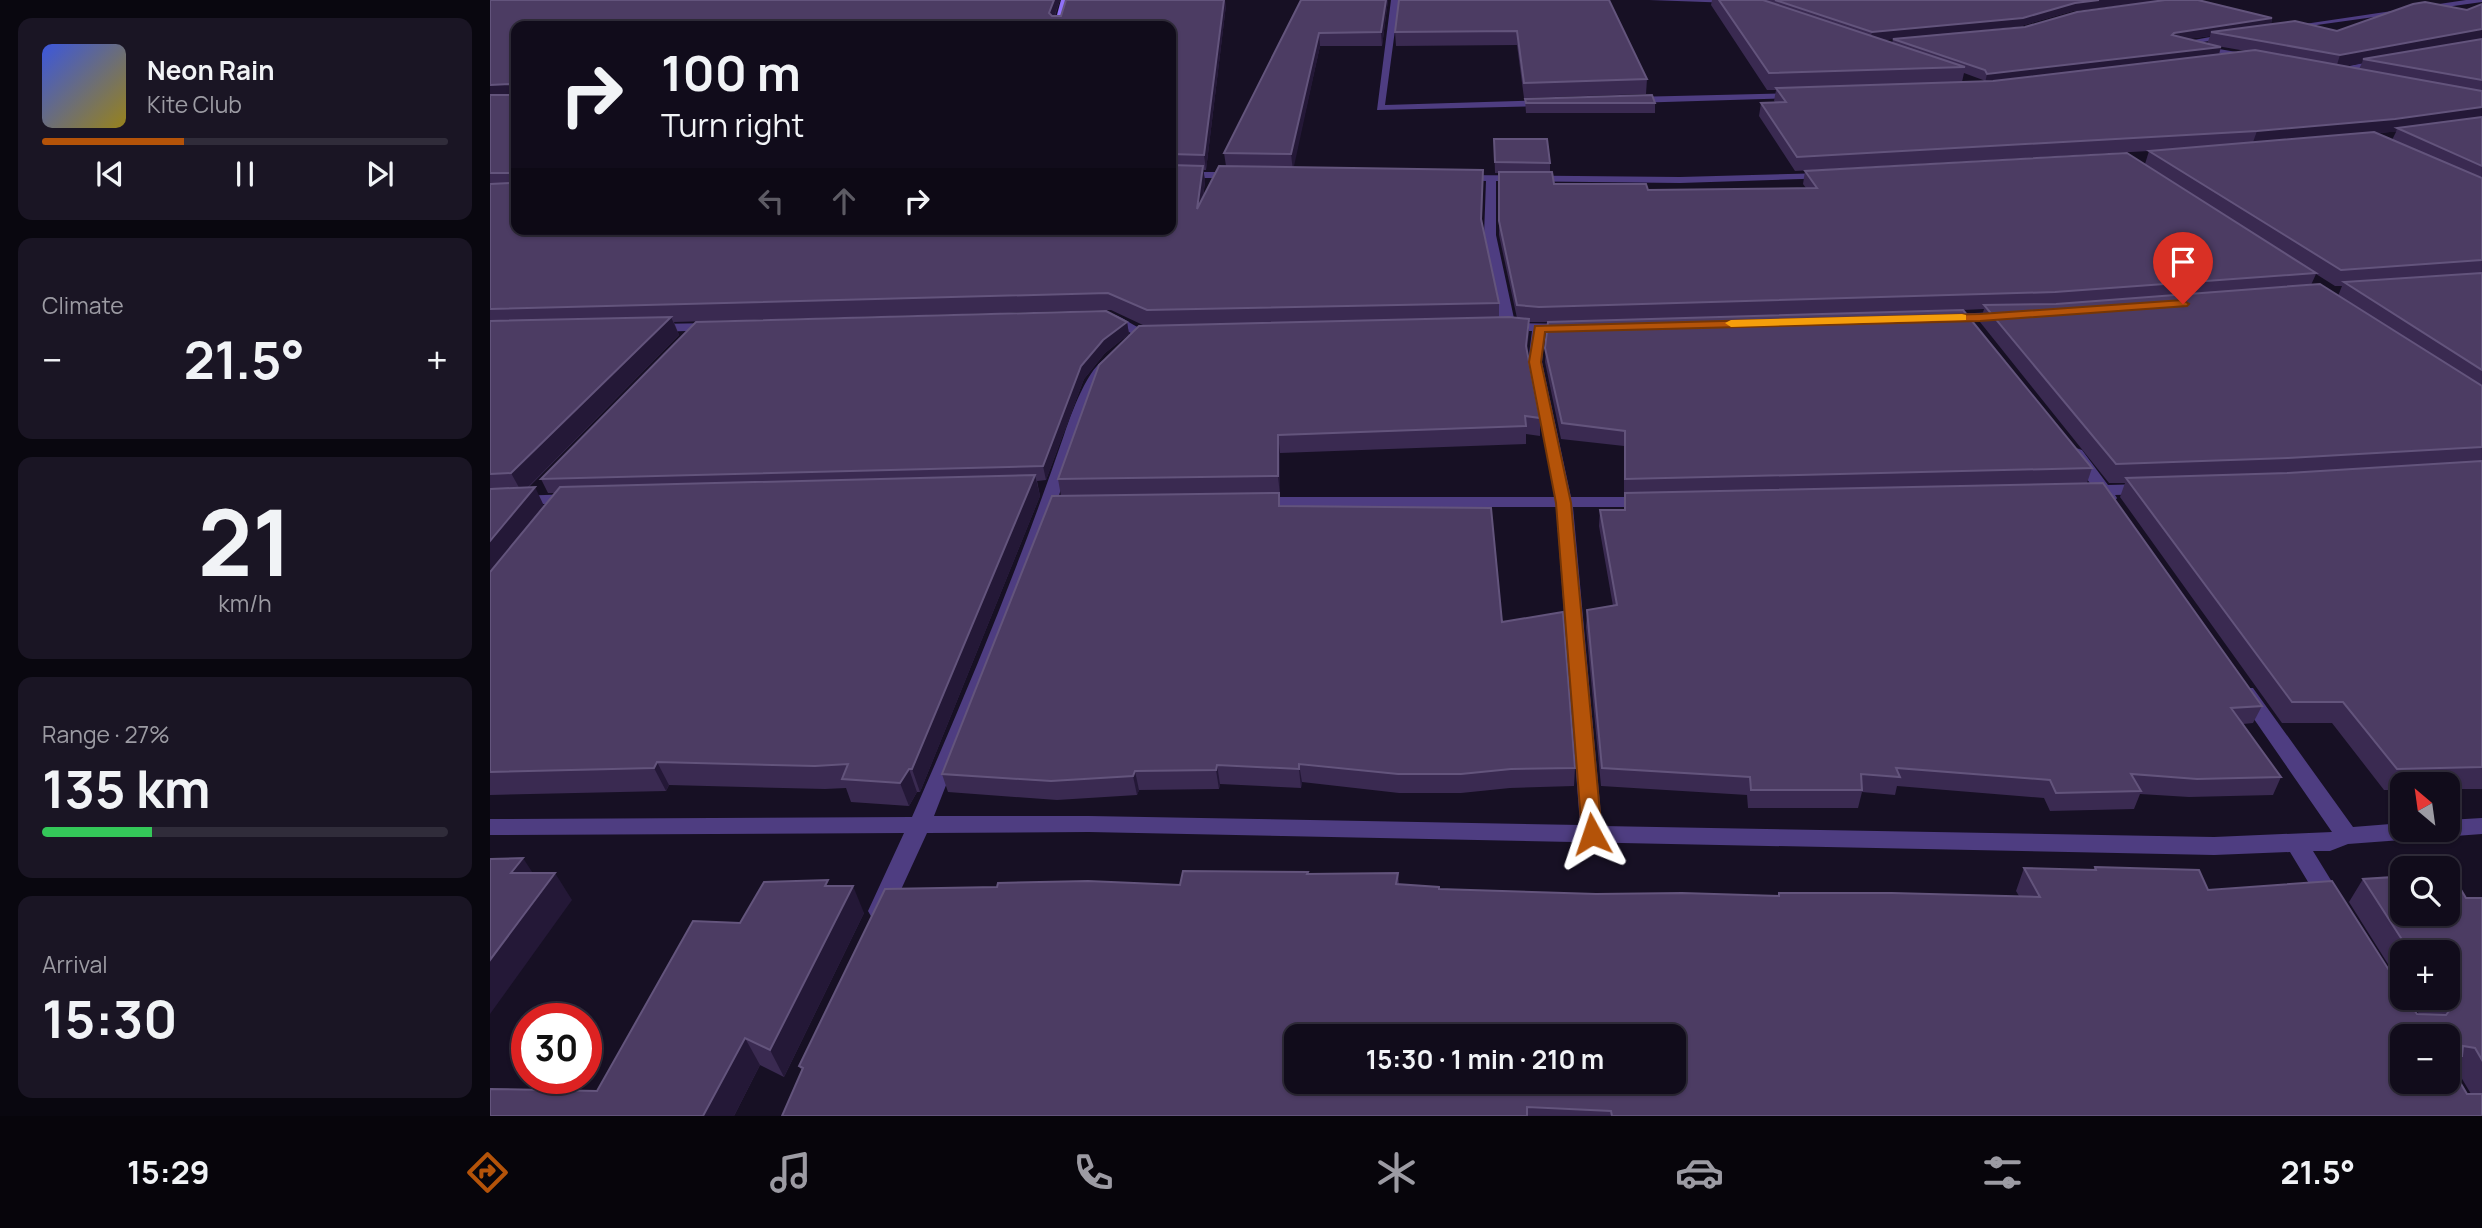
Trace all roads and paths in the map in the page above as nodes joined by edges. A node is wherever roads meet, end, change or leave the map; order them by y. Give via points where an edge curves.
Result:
1 (1395, 0) edge
2 (1653, 0) edge
3 (2482, 0) edge
4 (1737, 1) edge
5 (1746, 2) edge
6 (1065, 3) edge
7 (1077, 5) edge
8 (1060, 21) edge
9 (2278, 28) edge
10 (2241, 34) edge
11 (2250, 58) junction
12 (2398, 59) edge
13 (2263, 60) edge
14 (2210, 63) edge
15 (2315, 69) edge
16 (2328, 71) junction
17 (2354, 76) edge
18 (1812, 94) edge
19 (1621, 100) edge
20 (1554, 103) edge
21 (1176, 175) edge
22 (1244, 175) edge
23 (1837, 176) edge
24 (1444, 177) edge
25 (1491, 178) junction
26 (2015, 316) edge
27 (1098, 317) edge
28 (1966, 318) junction
29 (1924, 319) edge
30 (697, 327) junction
31 (725, 327) edge
32 (1592, 327) edge
33 (644, 329) edge
34 (1539, 329) junction
35 (1175, 334) edge
36 (1983, 340) edge
37 (1132, 343) junction
38 (678, 347) edge
39 (2064, 438) edge
40 (547, 481) edge
41 (1030, 488) edge
42 (2158, 489) edge
43 (2104, 491) junction
44 (2063, 492) edge
45 (565, 499) junction
46 (591, 499) edge
47 (1054, 499) junction
48 (529, 500) junction
49 (1664, 501) edge
50 (490, 502) edge
51 (1240, 502) edge
52 (1564, 503) junction
53 (2119, 513) edge
54 (548, 520) edge
55 (2237, 680) edge
56 (921, 825) junction
57 (2482, 826) edge
58 (490, 827) edge
59 (1592, 834) junction
60 (2347, 836) junction
61 (2296, 843) junction
62 (2346, 922) edge
63 (869, 934) edge

1 - 20 street via 1380,108
2 - 4 street
3 - 9 street
4 - 5 street
6 - 7 street
6 - 8 street
10 - 11 street via 2176,44
11 - 13 street
11 - 14 street
12 - 16 street
15 - 16 street
16 - 17 street
18 - 19 street
21 - 22 street
23 - 25 street
24 - 25 street
25 - 34 street via 1490,235 1502,327
26 - 28 street
27 - 37 street via 1111,317
28 - 29 street
28 - 36 street
30 - 31 street
30 - 33 street
30 - 38 street
32 - 34 street
34 - 52 street via 1535,362
35 - 37 street
37 - 47 street via 1093,380
39 - 43 street
40 - 48 street
41 - 47 street
42 - 43 street
43 - 44 street
43 - 53 street
45 - 46 street
45 - 48 street
45 - 54 street
47 - 56 street
48 - 50 street
49 - 52 street
51 - 52 street
52 - 59 street
55 - 60 street
56 - 58 street
56 - 59 street
56 - 63 street
57 - 60 street
59 - 61 street via 2159,845
60 - 61 street via 2330,842
61 - 62 street

